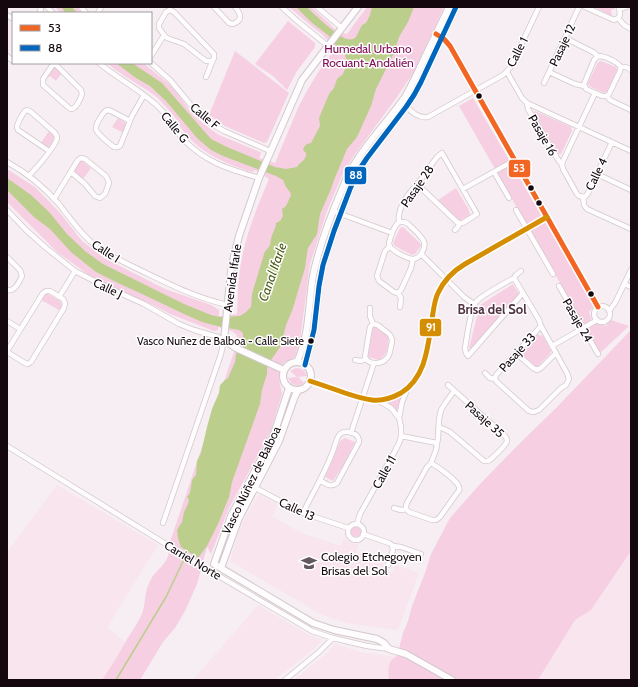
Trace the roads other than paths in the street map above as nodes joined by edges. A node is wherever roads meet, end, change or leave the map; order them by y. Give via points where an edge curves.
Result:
1 (214, 7) edge
2 (236, 7) edge
3 (282, 7) edge
4 (317, 7) edge
5 (358, 7) edge
6 (449, 7) edge
7 (456, 7) edge
8 (539, 7) edge
9 (579, 7) edge
10 (585, 7) edge
11 (626, 7) edge
12 (619, 8) edge
13 (170, 9) edge
14 (618, 18) junction
15 (341, 29) junction
16 (631, 29) edge
17 (436, 34) junction
18 (164, 35) junction
19 (442, 37) junction
20 (565, 38) junction
21 (329, 44) junction
22 (152, 54) edge
23 (598, 56) junction
24 (212, 61) junction
25 (53, 64) edge
26 (55, 64) edge
27 (100, 64) edge
28 (152, 64) edge
29 (621, 67) junction
30 (631, 70) edge
31 (507, 72) junction
32 (549, 72) junction
33 (206, 77) dead end
34 (544, 83) dead end
35 (584, 86) junction
36 (475, 91) junction
37 (595, 93) junction
38 (144, 95) junction
39 (607, 96) junction
40 (401, 102) junction
41 (527, 103) junction
42 (406, 107) junction
43 (631, 110) edge
44 (130, 121) junction
45 (579, 127) junction
46 (612, 142) junction
47 (270, 151) junction
48 (631, 151) edge
49 (49, 152) junction
50 (515, 160) junction
51 (7, 162) edge
52 (562, 165) junction
53 (71, 172) junction
54 (494, 172) junction
55 (597, 174) junction
56 (29, 176) junction
57 (260, 176) junction
58 (417, 184) junction
59 (463, 190) junction
60 (631, 190) edge
61 (582, 197) junction
62 (54, 198) junction
63 (509, 198) dead end
64 (7, 210) edge
65 (516, 210) dead end
66 (333, 211) junction
67 (340, 214) junction
68 (547, 217) junction
69 (399, 222) junction
70 (460, 223) junction
71 (527, 229) junction
72 (631, 229) edge
73 (455, 230) dead end
74 (392, 233) junction
75 (390, 246) junction
76 (421, 254) junction
77 (7, 257) edge
78 (414, 259) junction
79 (631, 270) edge
80 (75, 271) junction
81 (521, 271) dead end
82 (552, 274) dead end
83 (514, 278) junction
84 (447, 279) junction
85 (624, 284) junction
86 (559, 286) dead end
87 (631, 287) edge
88 (7, 290) edge
89 (398, 293) junction
90 (523, 293) junction
91 (59, 297) junction
92 (474, 304) junction
93 (228, 305) junction
94 (400, 307) dead end
95 (598, 307) junction
96 (370, 308) dead end
97 (609, 311) junction
98 (597, 320) junction
99 (7, 321) edge
100 (373, 324) junction
101 (541, 326) junction
102 (583, 328) junction
103 (20, 329) junction
104 (224, 340) junction
105 (552, 346) junction
106 (7, 352) edge
107 (516, 353) junction
108 (556, 353) junction
109 (598, 354) dead end
110 (366, 359) junction
111 (355, 360) dead end
112 (297, 362) junction
113 (374, 363) junction
114 (305, 365) junction
115 (284, 370) junction
116 (484, 373) dead end
117 (495, 379) junction
118 (310, 381) junction
119 (448, 385) dead end
120 (289, 388) junction
121 (407, 388) junction
122 (298, 391) junction
123 (454, 391) junction
124 (362, 398) junction
125 (379, 400) junction
126 (399, 418) junction
127 (439, 427) junction
128 (351, 432) junction
129 (401, 436) junction
130 (437, 444) junction
131 (7, 446) edge
132 (432, 463) junction
133 (320, 480) junction
134 (248, 484) junction
135 (254, 488) junction
136 (394, 508) dead end
137 (406, 509) junction
138 (302, 513) junction
139 (163, 523) dead end
140 (357, 524) junction
141 (348, 528) junction
142 (364, 534) junction
143 (393, 546) junction
144 (421, 554) dead end
145 (214, 564) junction
146 (388, 565) dead end
147 (221, 568) junction
148 (212, 572) junction
149 (333, 638) junction
150 (389, 649) junction
151 (285, 680) edge
152 (452, 680) edge

1 - 2 street via 233,24 240,17
3 - 21 street
4 - 15 street
5 - 15 street, Avenida Ifarle
6 - 17 street
7 - 19 street
8 - 31 street, Calle 1
9 - 20 street, Pasaje 12
10 - 14 street via 612,20
11 - 12 street
12 - 14 street
13 - 18 street via 159,24
13 - 24 street via 213,52 215,56
14 - 16 street
15 - 21 street, Avenida Ifarle
17 - 19 street
17 - 40 street
18 - 22 street
18 - 24 street via 184,44 206,61
19 - 36 street via 450,46
19 - 42 street via 418,89
20 - 23 street
20 - 32 street, Pasaje 12
21 - 47 street, Avenida Ifarle via 302,80
23 - 29 street
23 - 35 street
24 - 33 street
25 - 26 street via 43,79 43,85 70,109 74,108 81,97 81,90
27 - 38 street, Calle G
28 - 47 street, Calle F via 167,76 208,122
29 - 30 street
29 - 39 street
31 - 36 street, Calle 1
31 - 41 street
32 - 34 street, Pasaje 12
32 - 35 street
35 - 37 street
36 - 42 street, Calle 1 via 428,117 423,118
36 - 50 street
37 - 39 street
37 - 45 street
38 - 44 street
38 - 57 street, Calle G via 162,111 182,138 202,156 220,166
39 - 43 street
40 - 42 street, Calle 1
40 - 66 street via 352,167
41 - 45 street
41 - 52 street, Pasaje 16 via 528,109
42 - 67 street via 362,166 351,185
44 - 44 street via 107,110 96,129 114,146 119,147
45 - 46 street
45 - 52 street
46 - 48 street
46 - 55 street, Calle 4
47 - 57 street, Avenida Ifarle
49 - 49 street via 57,137 30,111 26,111 18,124 18,130
49 - 56 street
50 - 54 street
50 - 68 street
51 - 56 street, Calle I
52 - 61 street, Calle 4 via 577,194
53 - 53 street via 78,160 84,158 108,178 104,196 95,196
53 - 62 street
54 - 59 street
54 - 63 street
55 - 60 street
55 - 61 street, Calle 4 via 587,194
56 - 62 street, Calle I
57 - 93 street, Avenida Ifarle via 236,246
58 - 59 street, Pasaje 28 via 442,153
58 - 69 street, Pasaje 28 via 402,206
58 - 70 street
59 - 70 street via 477,214
61 - 72 street via 586,208
62 - 93 street, Calle I via 83,234 105,253 185,292
64 - 80 street, Calle J via 26,230
65 - 71 street
66 - 67 street
66 - 112 street via 314,270 308,328
67 - 74 street
67 - 114 street via 322,272 314,330
68 - 71 street
68 - 95 street
69 - 74 street
69 - 76 street via 407,223 423,239 425,246
70 - 73 street
71 - 82 street
71 - 84 street via 455,270
74 - 75 street
75 - 78 street via 393,250
75 - 89 street via 385,252 377,276 379,281
76 - 78 street
76 - 84 street
77 - 88 street via 20,270 22,276 14,289
78 - 89 street
79 - 85 street
80 - 91 street
80 - 104 street, Calle J via 179,324
81 - 83 street
83 - 90 street
83 - 92 street
84 - 92 street
84 - 121 street via 436,300 422,366 416,379
85 - 87 street
85 - 97 street
86 - 102 street, Pasaje 24
89 - 94 street
90 - 92 street via 468,356 465,348
90 - 101 street
91 - 103 street via 48,291 43,293
91 - 106 street via 64,300 65,306 31,362 25,363
93 - 104 street, Avenida Ifarle
95 - 97 street via 604,307
95 - 98 street via 594,314
96 - 100 street
97 - 98 street via 606,320
98 - 102 street
99 - 103 street
100 - 110 street via 370,327
100 - 113 street via 389,334 392,340 388,357 382,362
101 - 105 street
101 - 107 street, Pasaje 33
102 - 105 street
102 - 109 street, Pasaje 24
103 - 106 street
104 - 115 street
104 - 139 street, Avenida Ifarle
105 - 108 street
107 - 108 street via 537,370
107 - 117 street, Pasaje 33
108 - 117 street, Pasaje 33 via 568,375 568,381 539,410 529,411
110 - 111 street
110 - 113 street
112 - 114 street
112 - 115 street
113 - 124 street
114 - 118 street via 311,372
115 - 120 street via 283,380
116 - 117 street, Pasaje 33
118 - 122 street via 306,388
118 - 124 street
119 - 123 street, Pasaje 35
120 - 122 street
120 - 134 street, Vasco Núñez de Balboa via 273,437
121 - 125 street via 394,396
121 - 126 street, Calle 11
122 - 135 street, Vasco Núñez de Balboa via 279,441
123 - 127 street via 441,410
123 - 127 street, Pasaje 35 via 504,435 506,443 490,460 484,461 450,432
124 - 125 street
124 - 128 street
125 - 126 street
126 - 129 street, Calle 11
127 - 130 street
128 - 133 street via 339,435
128 - 133 street via 358,436 359,442 337,483 331,485
129 - 130 street
129 - 140 street, Calle 11
130 - 132 street
131 - 148 street, Carriel Norte
132 - 137 street via 427,467
132 - 137 street via 457,484 458,492 436,520
133 - 138 street
134 - 135 street, Calle 13
134 - 145 street, Vasco Núñez de Balboa via 231,516
135 - 138 street, Calle 13
135 - 147 street, Vasco Núñez de Balboa via 236,524
136 - 137 street
138 - 141 street, Calle 13
140 - 141 street
140 - 142 street
141 - 142 street, Calle 13 via 348,535 354,540
142 - 143 street, Calle 13
143 - 144 street, Calle 13
143 - 146 street
145 - 147 street, Carriel Norte
145 - 148 street, Vasco Núñez de Balboa
147 - 150 street, Carriel Norte via 313,623 377,639
148 - 149 street, Carriel Norte via 312,631
149 - 150 street, Carriel Norte
149 - 151 street
150 - 152 street, Carriel Norte via 406,654

